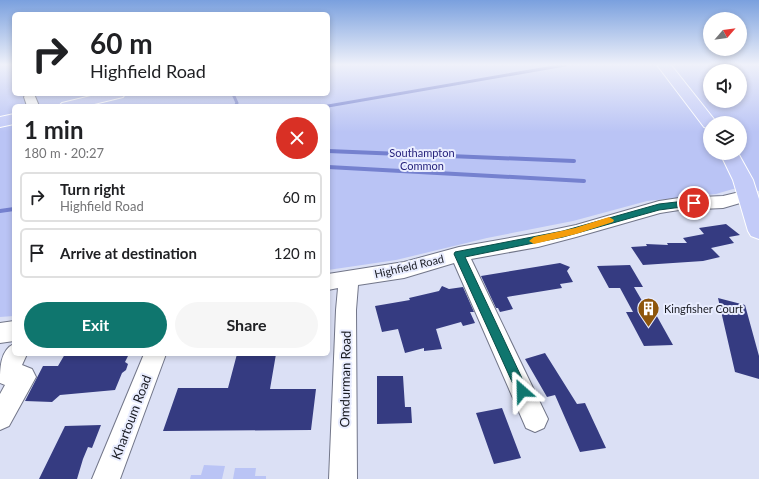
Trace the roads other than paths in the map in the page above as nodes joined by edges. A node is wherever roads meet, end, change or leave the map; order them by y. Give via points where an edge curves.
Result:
1 (681, 87) edge
2 (110, 96) edge
3 (76, 104) edge
4 (704, 116) edge
5 (12, 119) edge
6 (0, 122) edge
7 (733, 160) edge
8 (748, 195) junction
9 (759, 229) edge
10 (459, 254) junction
11 (339, 281) edge
12 (12, 331) edge
13 (0, 333) edge
14 (154, 356) edge
15 (7, 368) edge
16 (0, 417) edge
17 (535, 419) dead end
18 (106, 479) edge
19 (343, 479) edge

1 - 4 main road
2 - 3 main road
5 - 6 main road
7 - 8 main road
8 - 9 main road
8 - 10 street, Highfield Road via 723,202 659,207 561,234
10 - 11 street, Highfield Road via 404,270
10 - 17 street
11 - 19 street, Omdurman Road via 346,310
12 - 13 street
14 - 18 street, Khartoum Road
15 - 16 street via 24,377

